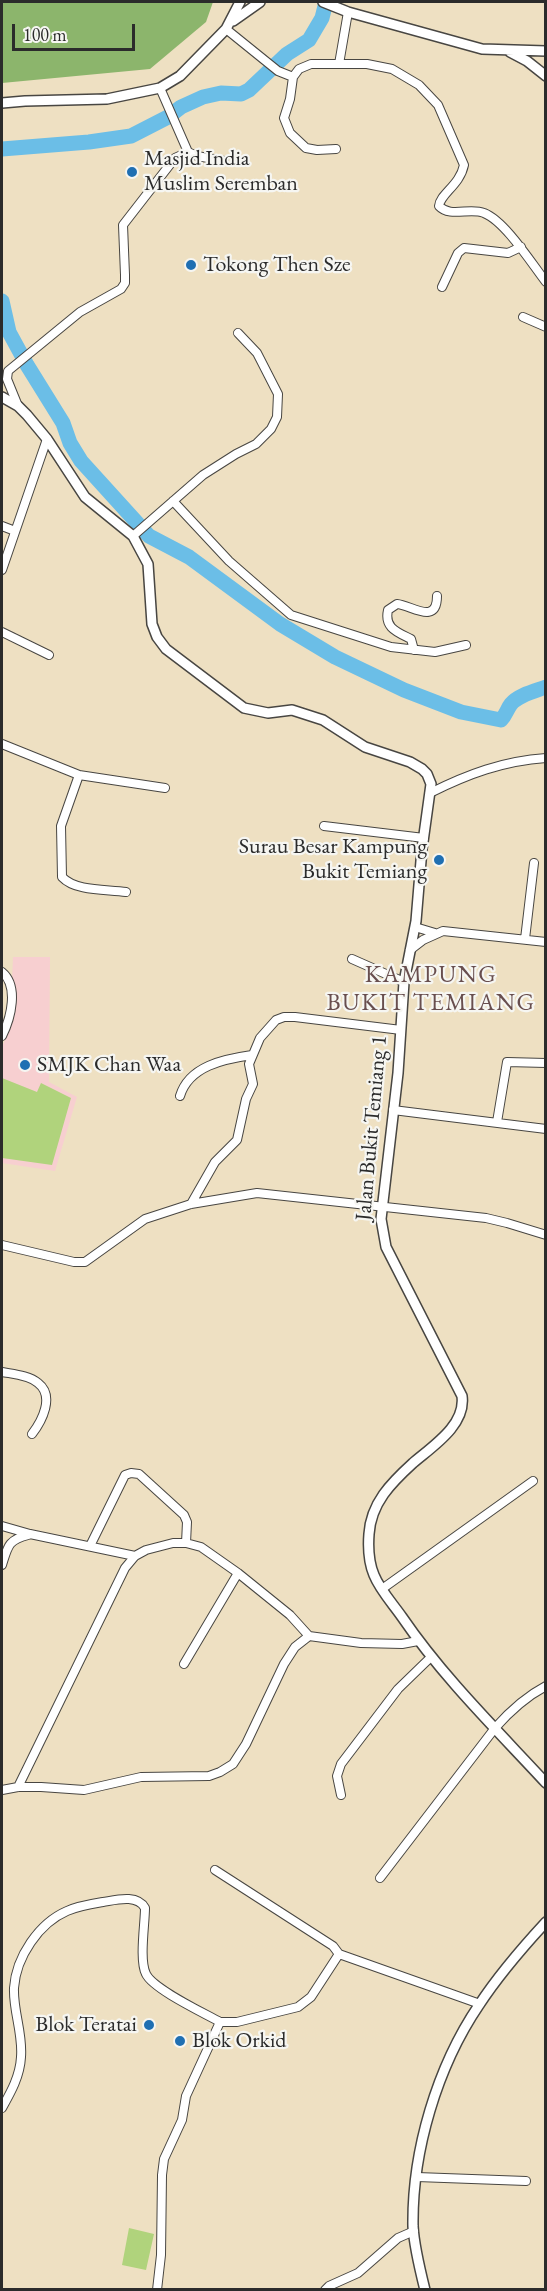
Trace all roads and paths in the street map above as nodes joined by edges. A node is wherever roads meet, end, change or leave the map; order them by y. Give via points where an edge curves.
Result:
1 (240, 2) edge
2 (260, 2) edge
3 (323, 2) edge
4 (348, 12) junction
5 (229, 25) junction
6 (508, 51) junction
7 (546, 51) edge
8 (339, 64) junction
9 (546, 76) edge
10 (293, 77) junction
11 (160, 88) junction
12 (2, 103) edge
13 (336, 149) dead end
14 (188, 152) junction
15 (224, 161) dead end
16 (521, 247) junction
17 (546, 282) edge
18 (442, 287) dead end
19 (523, 317) dead end
20 (546, 327) edge
21 (238, 333) dead end
22 (2, 400) edge
23 (18, 406) junction
24 (47, 440) junction
25 (173, 501) junction
26 (2, 526) edge
27 (15, 531) junction
28 (133, 536) junction
29 (2, 570) edge
30 (437, 596) dead end
31 (2, 632) edge
32 (466, 645) dead end
33 (414, 650) junction
34 (49, 655) dead end
35 (2, 744) edge
36 (546, 758) edge
37 (79, 775) junction
38 (165, 788) dead end
39 (430, 793) junction
40 (324, 826) dead end
41 (424, 838) junction
42 (534, 863) dead end
43 (126, 892) dead end
44 (415, 927) junction
45 (435, 933) junction
46 (525, 939) junction
47 (546, 942) edge
48 (410, 950) junction
49 (352, 959) dead end
50 (2, 972) edge
51 (404, 982) junction
52 (401, 1030) junction
53 (2, 1036) edge
54 (252, 1055) junction
55 (546, 1063) edge
56 (180, 1096) dead end
57 (393, 1110) junction
58 (498, 1122) junction
59 (546, 1129) edge
60 (191, 1204) junction
61 (382, 1208) junction
62 (546, 1235) edge
63 (2, 1245) edge
64 (2, 1372) edge
65 (32, 1434) dead end
66 (533, 1481) dead end
67 (2, 1526) edge
68 (30, 1534) junction
69 (186, 1543) junction
70 (90, 1546) junction
71 (135, 1556) junction
72 (2, 1565) edge
73 (238, 1573) junction
74 (382, 1589) junction
75 (309, 1636) junction
76 (418, 1641) junction
77 (432, 1657) junction
78 (184, 1664) dead end
79 (546, 1686) edge
80 (495, 1728) junction
81 (546, 1783) edge
82 (18, 1786) junction
83 (2, 1790) edge
84 (341, 1795) dead end
85 (215, 1870) dead end
86 (380, 1878) dead end
87 (546, 1922) edge
88 (339, 1954) junction
89 (480, 2004) junction
90 (220, 2022) junction
91 (2, 2108) edge
92 (417, 2177) junction
93 (526, 2181) dead end
94 (414, 2231) junction
95 (157, 2289) edge
96 (326, 2289) edge
97 (425, 2289) edge

1 - 5 street
2 - 5 street
3 - 4 street
4 - 6 street via 472,47
4 - 8 street
5 - 10 street via 266,63
5 - 11 street via 180,76
6 - 7 street
6 - 9 street
8 - 10 street via 311,64
8 - 16 street via 392,69 420,85 438,105 464,165 457,183 439,206 447,212 485,213
10 - 13 street via 284,118 290,133 306,147
11 - 12 street via 107,99
11 - 14 street
14 - 15 street
14 - 23 street via 175,158 123,225 125,283 121,289 80,312 8,371
16 - 17 street
16 - 18 street via 508,253 464,248
19 - 20 street
21 - 25 street via 257,353 278,394 278,417 256,444 203,475
22 - 23 street
23 - 24 street
24 - 27 street
24 - 28 street via 86,497
25 - 28 street
25 - 33 street via 229,561 291,615 391,647
26 - 27 street
27 - 29 street
28 - 39 street via 148,564 152,624 166,649 244,708 268,713 303,712 365,747 410,762 427,774
30 - 33 street via 436,605 427,612 404,604 388,610 386,622 411,639
31 - 34 street
32 - 33 street via 435,652
35 - 37 street
36 - 39 street via 476,771
37 - 38 street
37 - 43 street via 61,826 62,877 77,886
39 - 41 street, Jalan Bukit Temiang 1
40 - 41 street
41 - 44 street, Jalan Bukit Temiang 1
42 - 46 street
44 - 45 street
44 - 48 street, Jalan Bukit Temiang 1
45 - 46 street
45 - 48 street
46 - 47 street
48 - 51 street, Jalan Bukit Temiang 1
49 - 51 street
50 - 53 street via 12,990
51 - 52 street, Jalan Bukit Temiang 1
52 - 54 street via 284,1017 266,1029
52 - 57 street, Jalan Bukit Temiang 1
54 - 56 street via 216,1063 192,1074
54 - 60 street via 249,1064 253,1084 237,1140 214,1162
55 - 58 street via 507,1062
57 - 58 street
57 - 61 street, Jalan Bukit Temiang 1
58 - 59 street
60 - 61 street via 257,1193
60 - 63 street via 145,1219 85,1262
61 - 62 street via 486,1218
61 - 74 street, Jalan Bukit Temiang 1 via 386,1247 462,1396 463,1406 460,1417 445,1434 383,1492 373,1512 369,1555
64 - 65 street via 37,1382 43,1389 43,1420
66 - 74 street
67 - 68 street
68 - 70 street
68 - 72 street via 14,1539
69 - 70 street via 184,1515 139,1474 131,1473 125,1475
69 - 71 street via 159,1545
69 - 73 street via 201,1547
70 - 71 street
71 - 82 street via 125,1568
73 - 75 street via 290,1615
73 - 78 street
74 - 76 street, Jalan Bukit Temiang 1
75 - 76 street via 361,1643
75 - 82 street via 295,1647 284,1664 242,1751 233,1764 220,1772 209,1776 141,1777 84,1790
76 - 77 street, Jalan Bukit Temiang 1
77 - 80 street, Jalan Bukit Temiang 1
77 - 84 street via 398,1689 340,1764 337,1776
79 - 80 street via 512,1709
80 - 81 street, Jalan Bukit Temiang 1
80 - 86 street
82 - 83 street
85 - 88 street via 333,1946
87 - 89 street
88 - 89 street
88 - 90 street via 310,1997 298,2007 237,2022
89 - 92 street via 434,2096
90 - 91 street via 162,1989 146,1973 146,1908 142,1903 125,1899 69,1910 40,1931 18,1969 14,1987 21,2058 13,2088
90 - 95 street via 186,2096 178,2130 164,2159
92 - 93 street
92 - 94 street
94 - 96 street via 398,2238 358,2273
94 - 97 street

